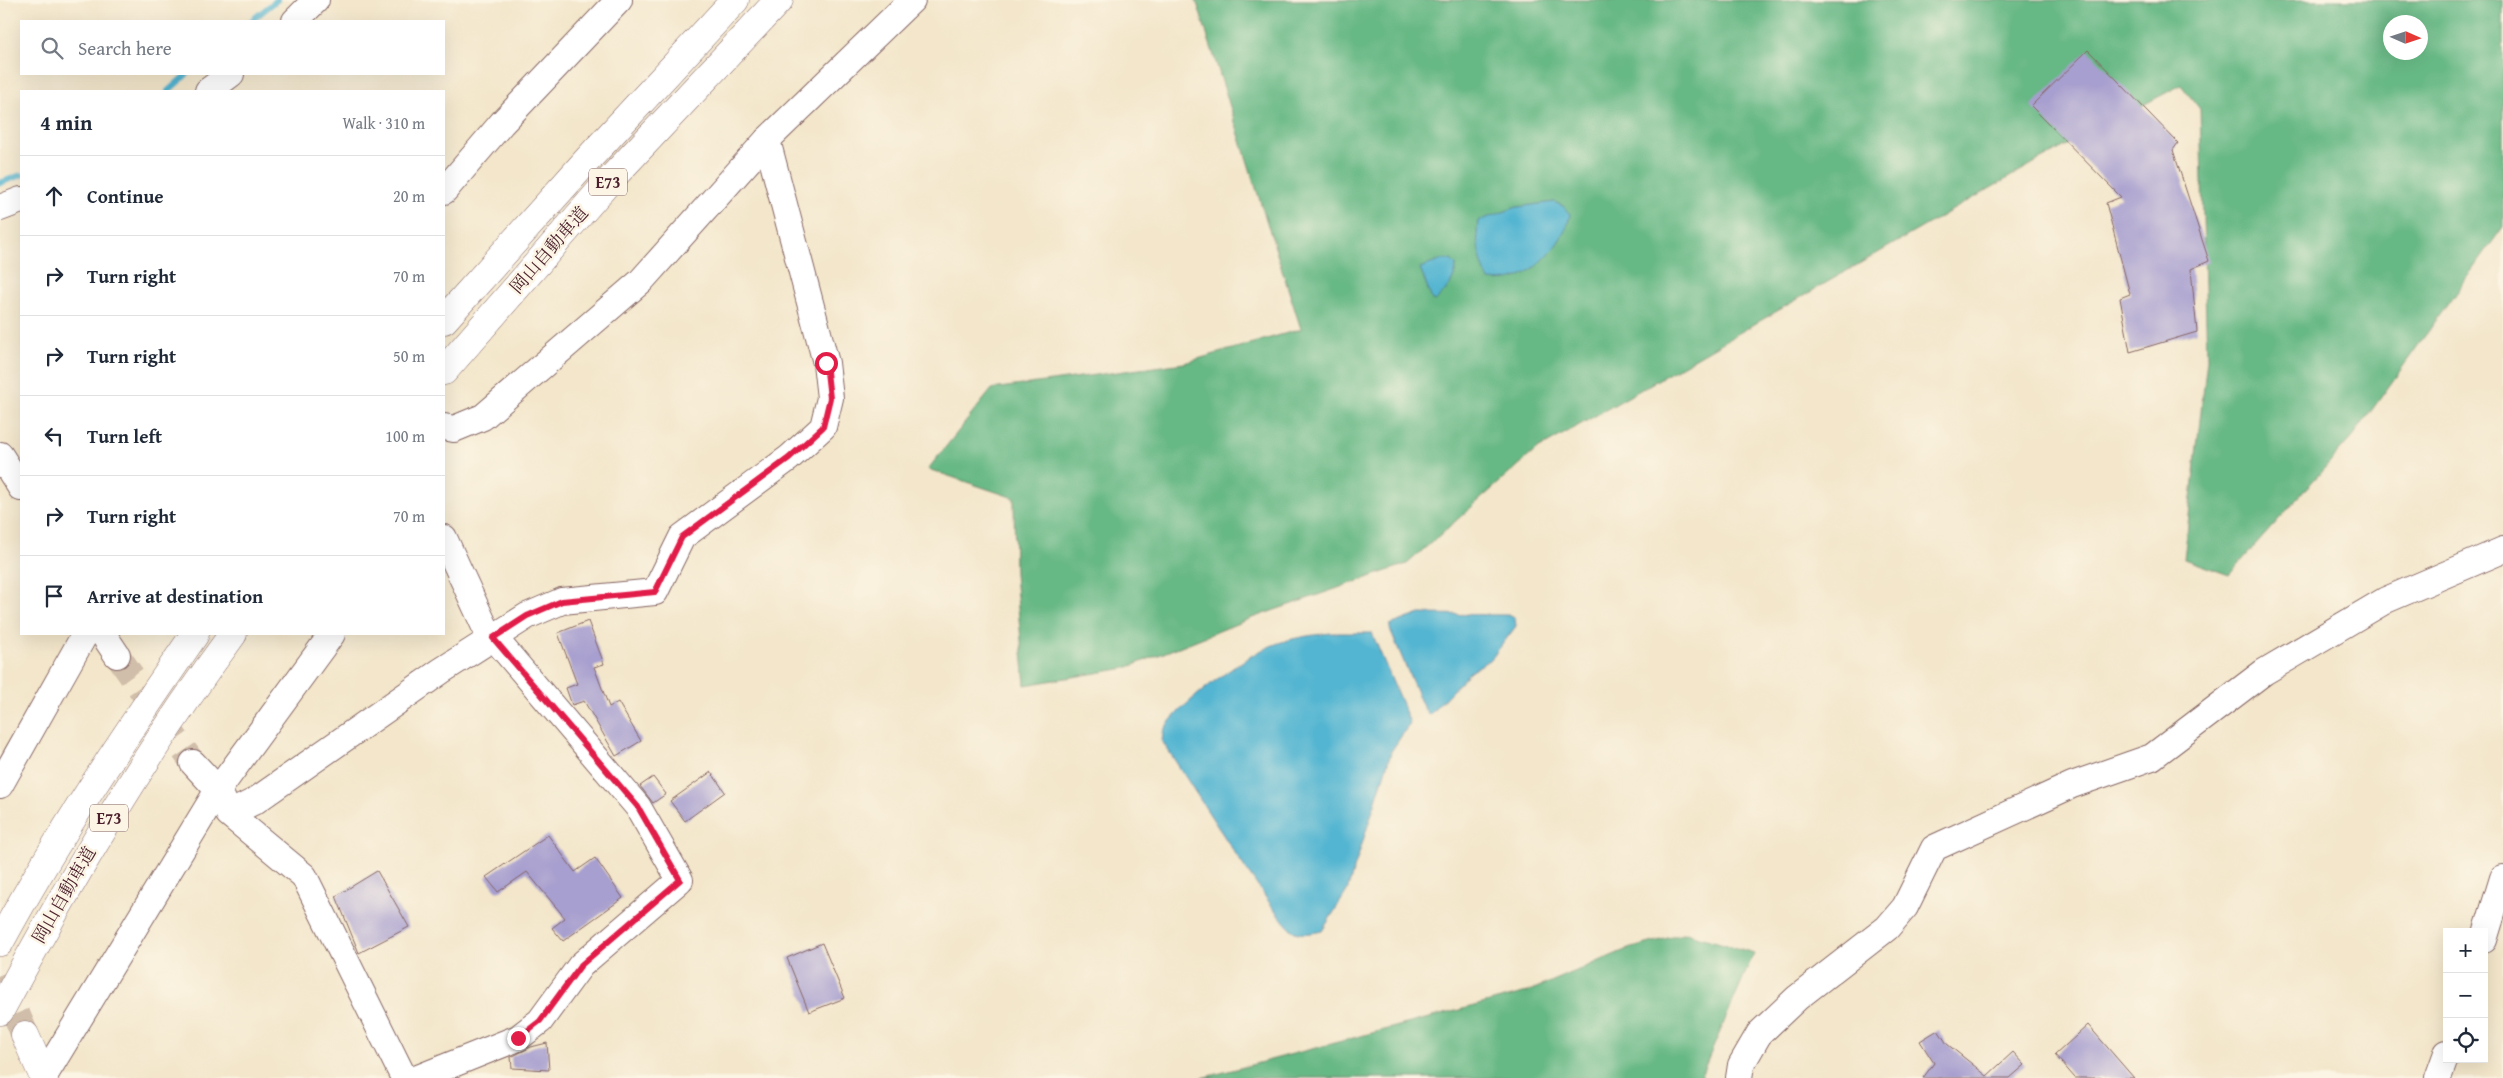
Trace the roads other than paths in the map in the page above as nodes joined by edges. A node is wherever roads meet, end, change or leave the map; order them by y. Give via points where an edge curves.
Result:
1 (316, 0) edge
2 (619, 0) edge
3 (735, 0) edge
4 (779, 0) edge
5 (790, 0) edge
6 (912, 0) edge
7 (296, 20) edge
8 (757, 23) junction
9 (229, 75) edge
10 (209, 90) edge
11 (767, 140) junction
12 (445, 190) edge
13 (20, 200) edge
14 (0, 208) edge
15 (445, 319) edge
16 (445, 371) edge
17 (445, 427) edge
18 (0, 455) edge
19 (20, 486) edge
20 (445, 540) edge
21 (2503, 550) edge
22 (84, 635) edge
23 (194, 635) edge
24 (232, 635) edge
25 (331, 635) edge
26 (493, 638) junction
27 (193, 763) tunnel mouth
28 (0, 785) edge
29 (218, 790) junction
30 (229, 814) junction
31 (2503, 878) edge
32 (2488, 928) edge
33 (0, 942) edge
34 (0, 1011) edge
35 (25, 1035) tunnel mouth
36 (2443, 1063) edge
37 (44, 1078) edge
38 (404, 1078) edge
39 (418, 1078) edge
40 (1739, 1078) edge
41 (2438, 1078) edge

1 - 7 street
2 - 12 street via 502,123
3 - 15 main road, 岡山自動車道 / E73
4 - 8 main road, 岡山自動車道 / E73
5 - 8 main road
6 - 11 street
8 - 16 main road, 岡山自動車道 / E73 via 608,182
9 - 10 street
11 - 17 street via 641,281 483,417 454,429
11 - 26 street via 826,363 830,398 823,427 789,458 682,537 655,592 562,601 527,616
13 - 14 street
18 - 19 street
20 - 26 street via 484,627
21 - 40 street via 2386,600 2264,672 2152,757 2072,785 1934,848 1904,907 1887,928 1797,998 1759,1034 1741,1066
22 - 28 street
23 - 33 main road, 岡山自動車道 / E73 via 102,771
24 - 34 main road, 岡山自動車道 / E73 via 126,788
25 - 29 street
26 - 30 street via 255,801
26 - 39 street via 638,807 680,880 581,965 540,1021 518,1038
27 - 29 street
29 - 30 street
29 - 37 street
30 - 38 street via 304,876
31 - 32 street
35 - 37 main road
36 - 41 street

